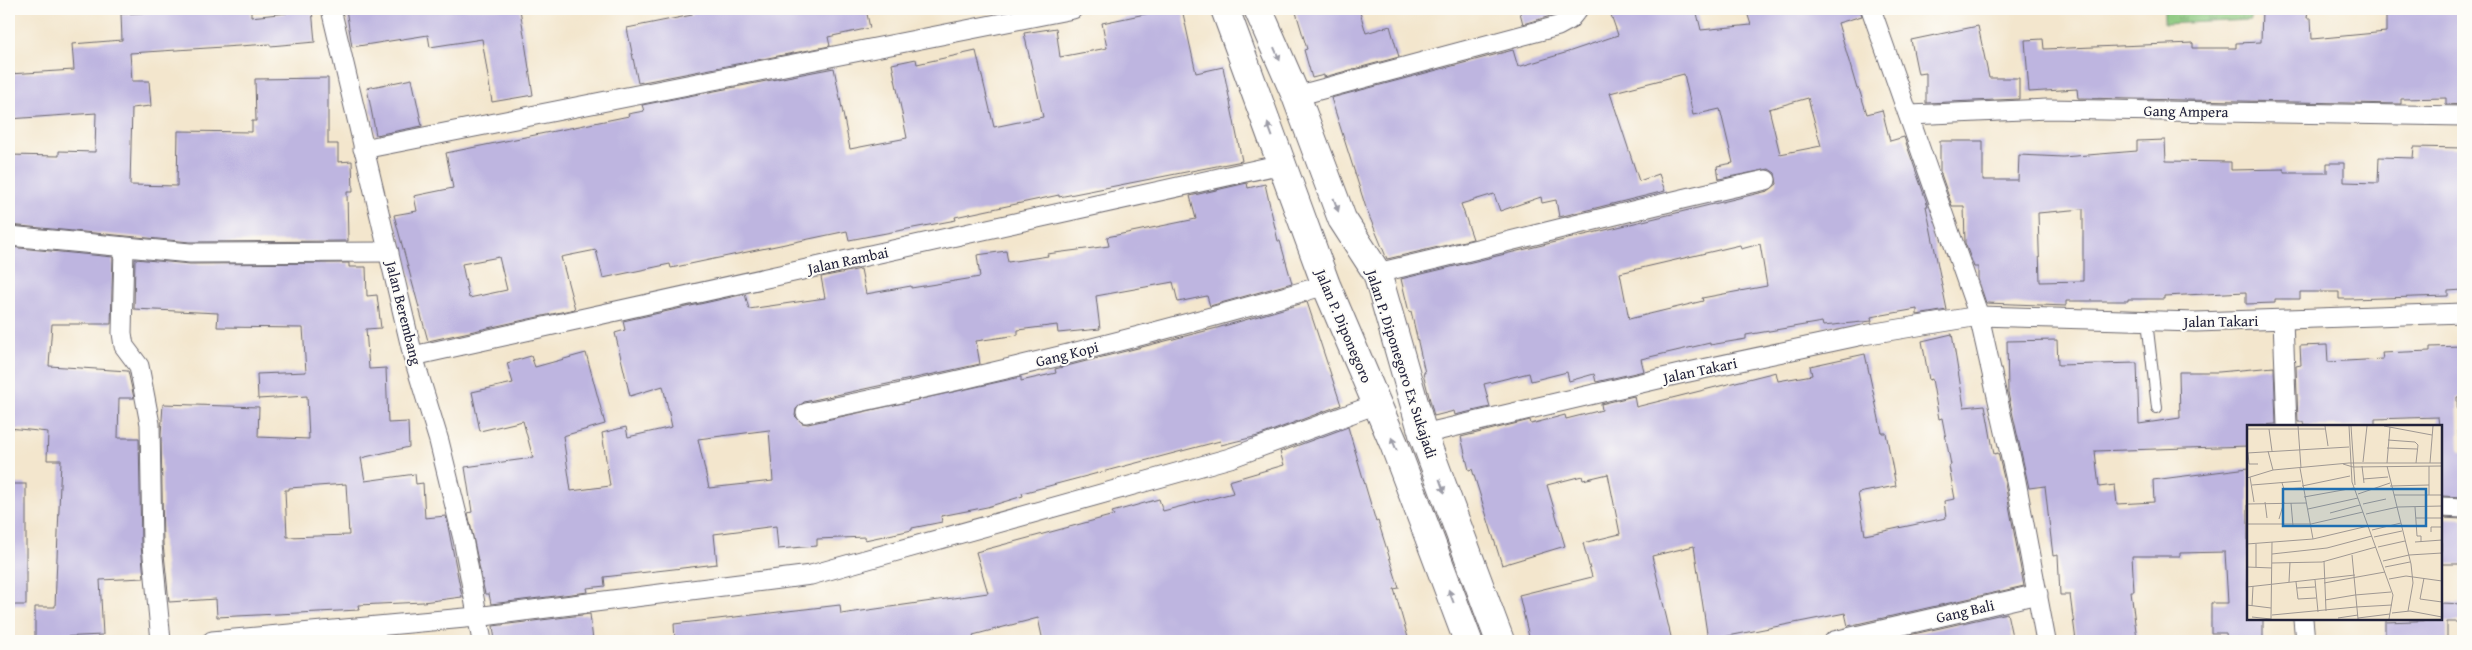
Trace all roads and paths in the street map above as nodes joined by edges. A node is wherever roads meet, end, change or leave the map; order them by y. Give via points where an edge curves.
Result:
1 (332, 9) edge
2 (1073, 9) edge
3 (1225, 9) edge
4 (1258, 9) edge
5 (1578, 9) edge
6 (1871, 9) edge
7 (1296, 96) junction
8 (1910, 115) junction
9 (2463, 116) edge
10 (363, 149) junction
11 (1282, 164) junction
12 (1766, 180) dead end
13 (9, 236) edge
14 (124, 246) junction
15 (389, 252) junction
16 (1377, 273) junction
17 (1326, 285) junction
18 (2463, 313) edge
19 (1979, 316) junction
20 (2283, 320) junction
21 (2147, 321) junction
22 (413, 356) junction
23 (1377, 404) junction
24 (2156, 408) dead end
25 (806, 413) dead end
26 (2287, 425) edge
27 (1423, 434) junction
28 (2442, 508) edge
29 (2463, 508) edge
30 (2038, 594) junction
31 (476, 617) junction
32 (2304, 620) edge
33 (161, 641) edge
34 (212, 641) edge
35 (482, 641) edge
36 (1466, 641) edge
37 (1500, 641) edge
38 (1834, 641) edge
39 (2046, 641) edge
40 (2305, 641) edge

1 - 10 street, Jalan Berembang
2 - 10 street
11 -> 3 main road, Jalan P. Diponegoro
4 -> 7 main road, Jalan P. Diponegoro Ex Sukajadi
5 - 7 street via 1570,20 1558,26
6 - 8 street
7 -> 16 main road, Jalan P. Diponegoro Ex Sukajadi via 1342,219
8 - 9 street, Gang Ampera via 2048,109
8 - 19 street
10 - 15 street, Jalan Berembang
11 - 17 main road, Jalan P. Diponegoro
11 - 22 street, Jalan Rambai
12 - 16 street
13 - 14 street
14 - 15 street via 190,253
14 - 33 street via 122,333 124,346 138,366 150,424 152,544
15 - 22 street, Jalan Berembang
16 - 27 main road, Jalan P. Diponegoro Ex Sukajadi
17 - 23 main road, Jalan P. Diponegoro
17 - 25 street, Gang Kopi via 1165,330 919,390
18 - 20 street, Jalan Takari
19 - 21 street, Jalan Takari
19 - 27 street, Jalan Takari via 1863,335 1712,367
19 - 30 street
20 - 21 street, Jalan Takari
20 - 26 street
21 - 24 lane
22 - 31 street, Jalan Berembang via 439,441 463,539
23 - 31 street via 1230,458 811,575
36 -> 23 main road, Jalan P. Diponegoro
27 -> 37 main road, Jalan P. Diponegoro Ex Sukajadi
28 - 29 street
30 - 38 street, Gang Bali
30 - 39 street
31 - 34 street
31 - 35 street, Jalan Berembang
32 - 40 street

